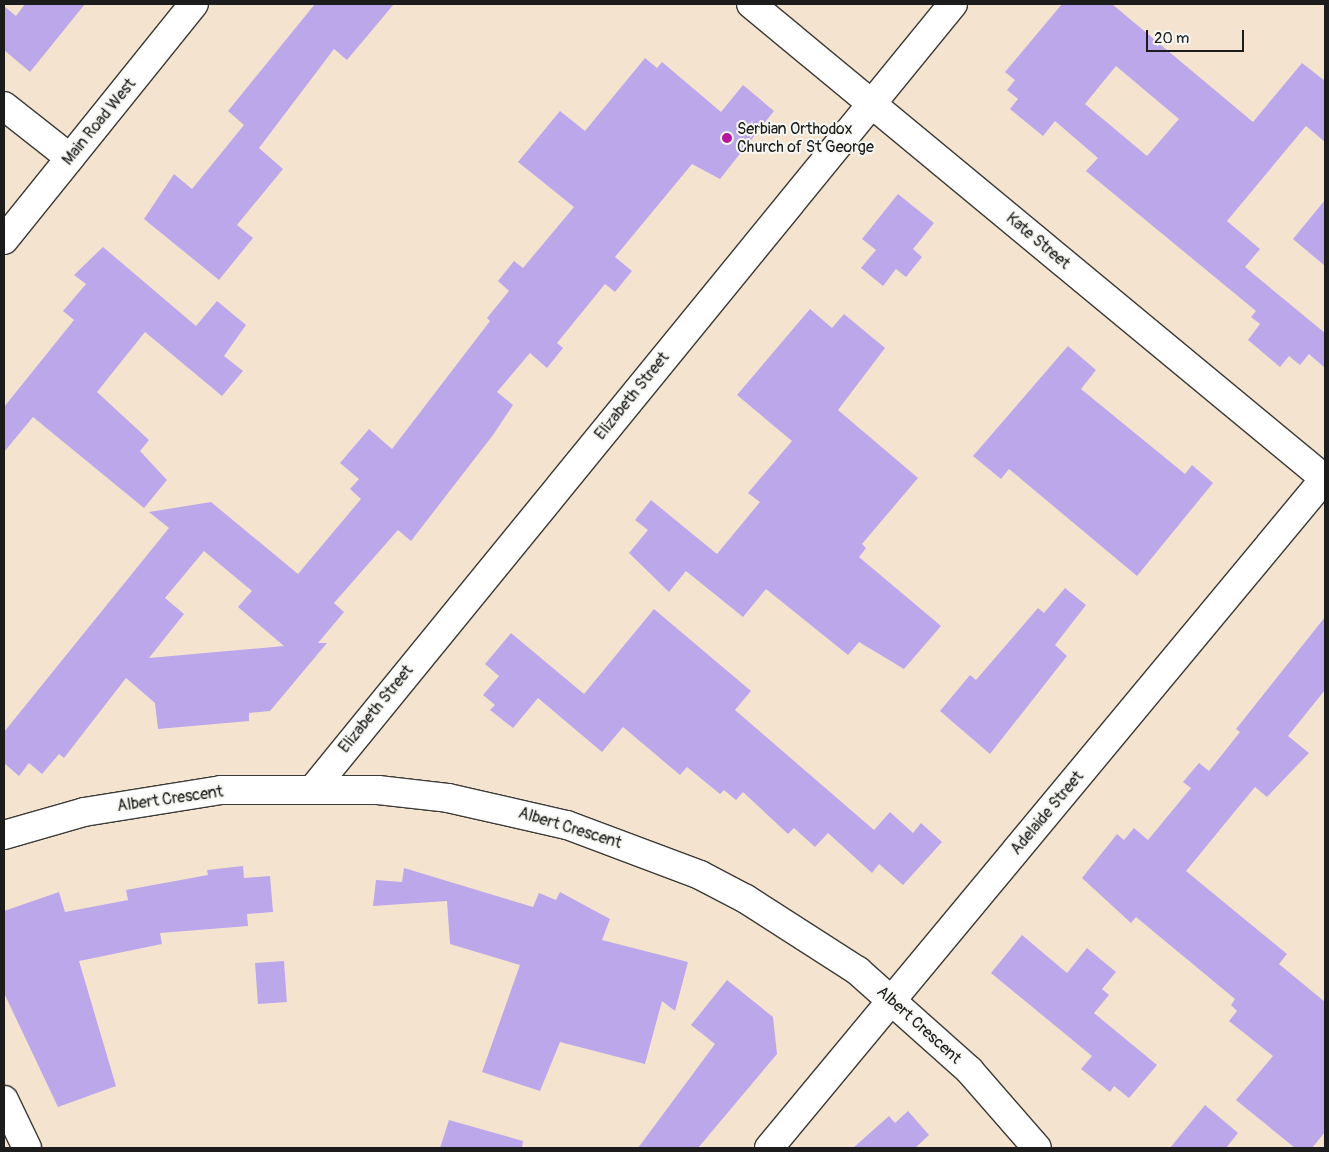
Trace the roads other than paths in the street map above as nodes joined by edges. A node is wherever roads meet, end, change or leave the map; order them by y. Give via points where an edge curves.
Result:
1 (194, 4) edge
2 (751, 4) edge
3 (953, 4) edge
4 (871, 103) junction
5 (4, 106) edge
6 (70, 158) junction
7 (4, 240) edge
8 (1325, 478) edge
9 (313, 789) junction
10 (4, 836) edge
11 (893, 1000) junction
12 (4, 1100) edge
13 (26, 1148) edge
14 (769, 1148) edge
15 (1038, 1148) edge

1 - 6 street, Main Road West
2 - 4 street, Kate Street
3 - 4 street, Elizabeth Street
4 - 8 street, Kate Street
4 - 9 street, Elizabeth Street
5 - 6 street
6 - 7 street, Main Road West
8 - 11 street, Adelaide Street
9 - 10 street, Albert Crescent via 221,790 153,800 84,812
9 - 11 street, Albert Crescent via 448,798 514,810 615,840 746,899 842,959
11 - 14 street, Adelaide Street
11 - 15 street, Albert Crescent via 969,1070
12 - 13 street

